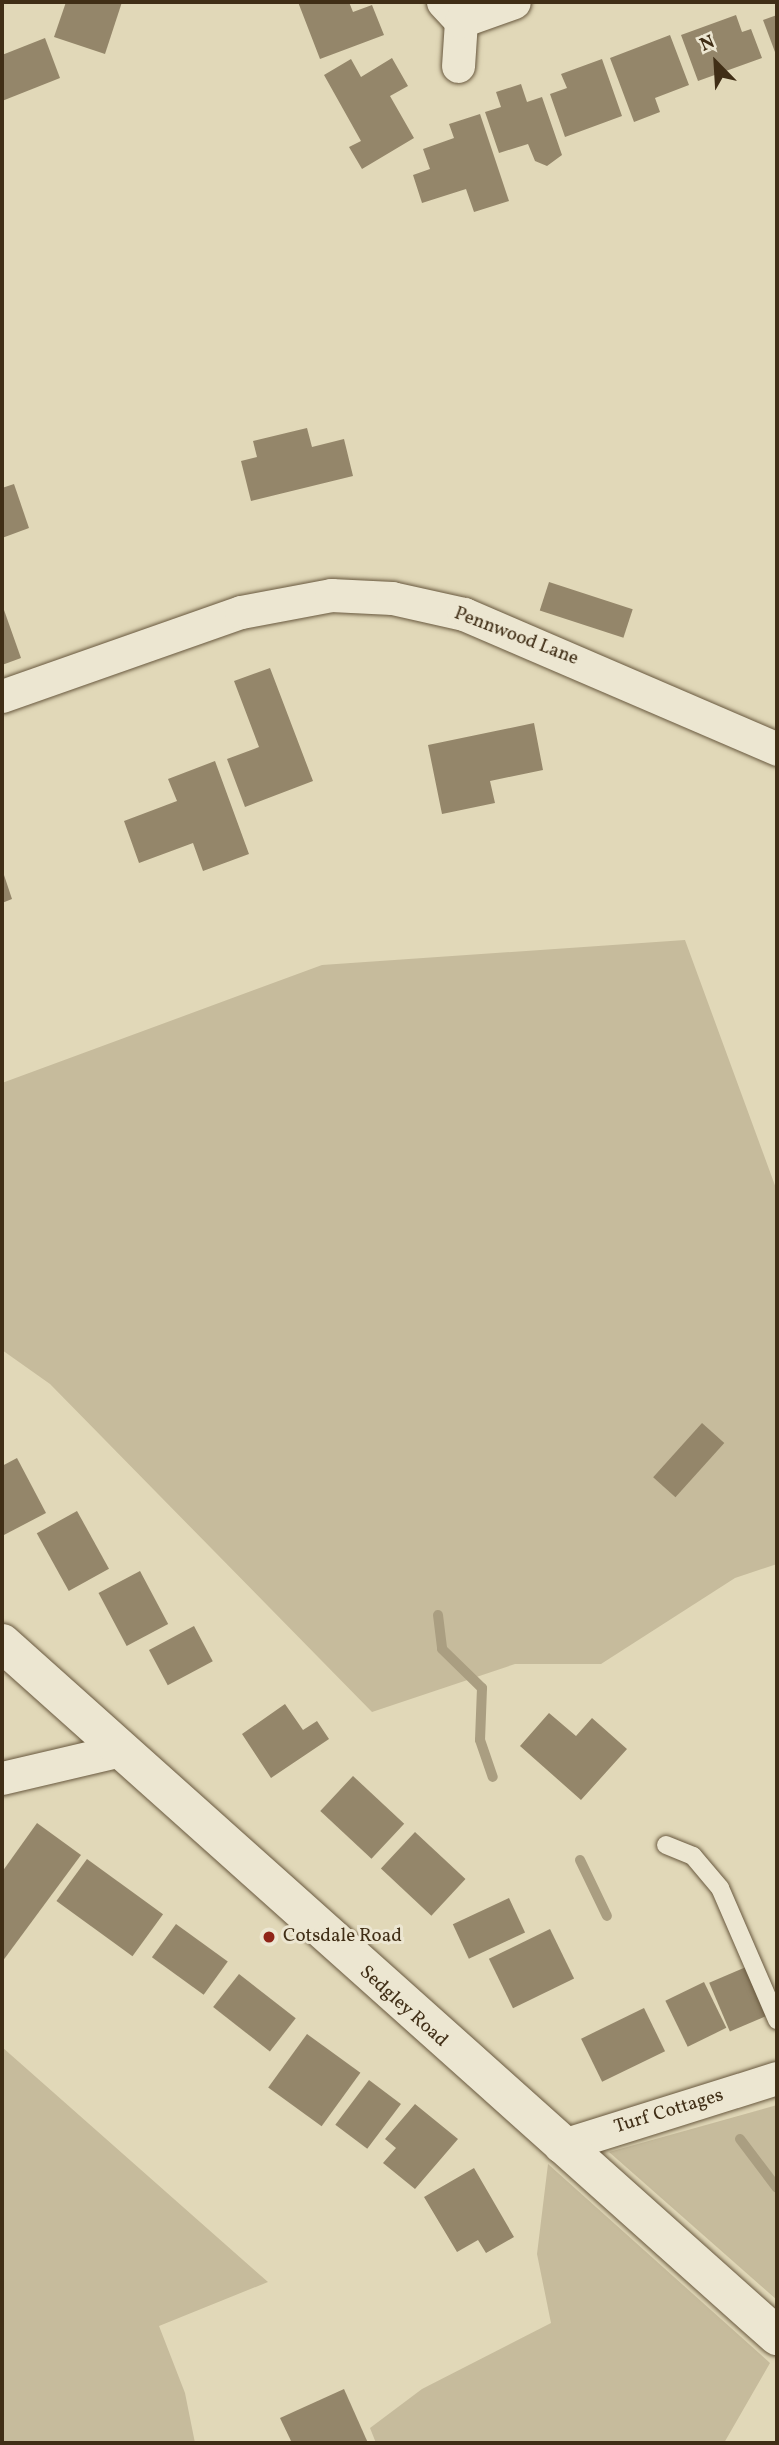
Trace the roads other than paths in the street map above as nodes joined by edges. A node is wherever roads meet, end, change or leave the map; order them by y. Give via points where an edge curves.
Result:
1 (514, 2) edge
2 (452, 11) edge
3 (458, 66) dead end
4 (2, 696) edge
5 (777, 749) edge
6 (2, 1643) edge
7 (117, 1751) junction
8 (2, 1778) edge
9 (666, 1845) dead end
10 (777, 2020) edge
11 (777, 2078) edge
12 (560, 2146) junction
13 (777, 2336) edge

1 - 2 street
2 - 3 street
4 - 5 street, Pennwood Lane via 241,612 331,595 392,598 464,614
6 - 7 street, Sedgley Road
7 - 8 street
7 - 12 street, Sedgley Road
9 - 10 lane via 693,1856 720,1888
11 - 12 street, Turf Cottages
12 - 13 street, Sedgley Road

